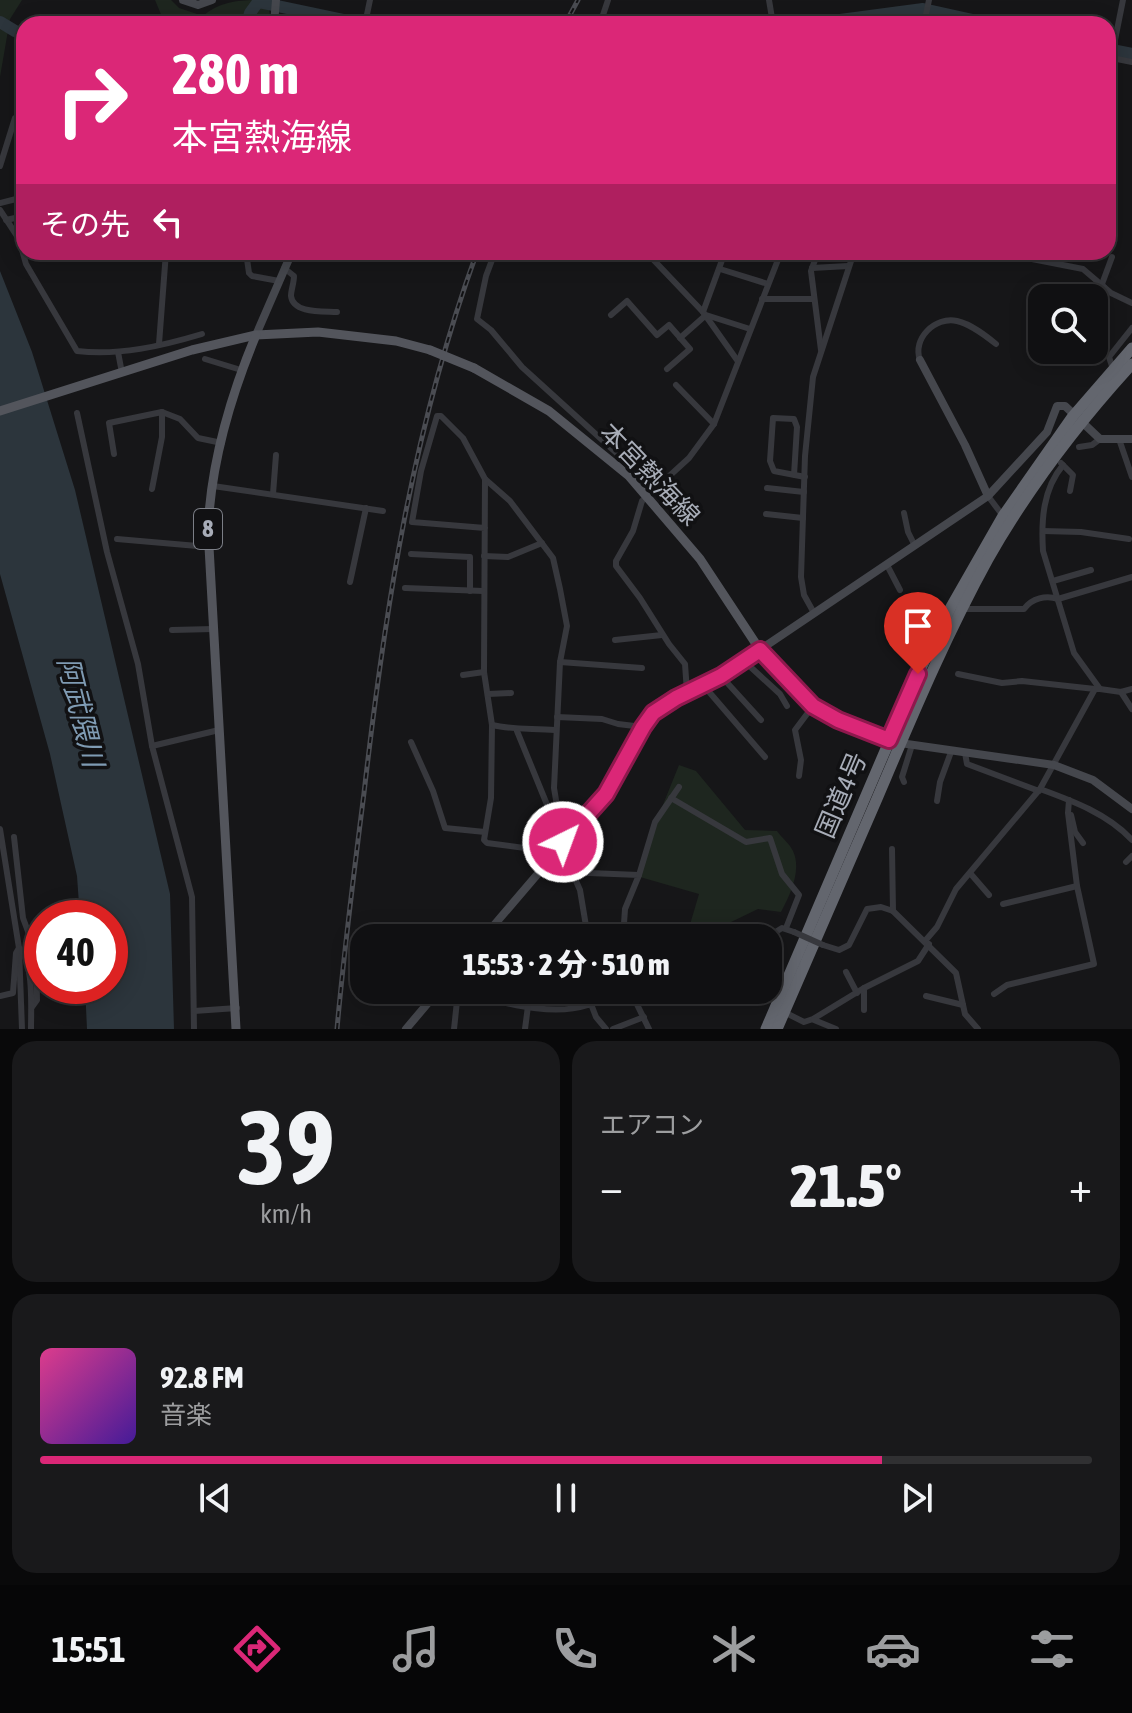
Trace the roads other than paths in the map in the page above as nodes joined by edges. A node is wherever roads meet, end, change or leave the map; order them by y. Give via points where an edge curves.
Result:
1 (183, 0) edge
2 (212, 0) edge
3 (1123, 0) edge
4 (1116, 33) edge
5 (16, 118) edge
6 (0, 166) edge
7 (0, 210) edge
8 (16, 218) edge
9 (6, 220) junction
10 (16, 235) edge
11 (25, 260) edge
12 (165, 260) edge
13 (247, 260) edge
14 (288, 260) edge
15 (493, 260) edge
16 (653, 260) edge
17 (723, 260) edge
18 (778, 260) edge
19 (815, 260) edge
20 (851, 260) edge
21 (1037, 260) edge
22 (1111, 260) edge
23 (848, 266) junction
24 (284, 268) junction
25 (812, 268) junction
26 (720, 269) junction
27 (279, 281) junction
28 (768, 284) junction
29 (1102, 284) edge
30 (1103, 284) edge
31 (1108, 289) edge
32 (762, 299) junction
33 (813, 299) junction
34 (1132, 303) edge
35 (337, 312) dead end
36 (704, 314) junction
37 (611, 315) dead end
38 (1132, 328) edge
39 (750, 329) junction
40 (202, 334) dead end
41 (256, 335) junction
42 (680, 338) junction
43 (159, 344) junction
44 (996, 344) dead end
45 (1132, 348) edge
46 (822, 351) junction
47 (118, 352) junction
48 (205, 359) dead end
49 (737, 360) junction
50 (920, 360) joint
51 (1132, 364) edge
52 (667, 369) dead end
53 (1113, 369) junction
54 (241, 370) junction
55 (122, 373) junction
56 (676, 385) dead end
57 (0, 411) edge
58 (162, 412) junction
59 (77, 413) dead end
60 (1077, 419) junction
61 (714, 424) junction
62 (1119, 439) junction
63 (1132, 439) edge
64 (222, 443) junction
65 (1095, 446) junction
66 (1079, 447) dead end
67 (114, 454) dead end
68 (276, 455) dead end
69 (1059, 462) junction
70 (794, 475) junction
71 (805, 477) junction
72 (1132, 477) edge
73 (485, 479) junction
74 (213, 486) junction
75 (767, 488) dead end
76 (152, 489) dead end
77 (652, 491) junction
78 (1070, 491) dead end
79 (804, 492) junction
80 (273, 494) junction
81 (988, 496) junction
82 (366, 508) junction
83 (383, 511) dead end
84 (904, 513) dead end
85 (766, 514) dead end
86 (1003, 516) junction
87 (803, 518) junction
88 (485, 528) junction
89 (1043, 531) junction
90 (117, 539) dead end
91 (1129, 539) dead end
92 (542, 543) junction
93 (915, 546) junction
94 (209, 547) junction
95 (411, 554) dead end
96 (484, 556) junction
97 (887, 565) junction
98 (1091, 570) dead end
99 (1132, 577) edge
100 (1053, 581) junction
101 (350, 582) dead end
102 (405, 588) dead end
103 (900, 590) dead end
104 (470, 591) junction
105 (483, 591) junction
106 (1058, 599) junction
107 (961, 609) junction
108 (814, 613) junction
109 (213, 629) junction
110 (172, 630) dead end
111 (662, 635) junction
112 (615, 640) dead end
113 (760, 650) junction
114 (744, 661) junction
115 (560, 662) junction
116 (642, 668) dead end
117 (484, 672) junction
118 (958, 674) dead end
119 (463, 675) dead end
120 (721, 676) junction
121 (704, 686) junction
122 (1098, 689) junction
123 (1132, 689) edge
124 (687, 692) junction
125 (1121, 692) junction
126 (511, 693) dead end
127 (488, 694) junction
128 (787, 706) dead end
129 (813, 706) junction
130 (1132, 709) edge
131 (557, 717) junction
132 (761, 720) dead end
133 (492, 725) junction
134 (643, 727) junction
135 (219, 730) junction
136 (555, 730) junction
137 (517, 731) junction
138 (411, 742) dead end
139 (900, 743) junction
140 (152, 746) junction
141 (951, 752) junction
142 (965, 753) junction
143 (765, 757) dead end
144 (1054, 765) junction
145 (799, 776) dead end
146 (904, 782) dead end
147 (679, 787) dead end
148 (1039, 790) junction
149 (671, 798) junction
150 (1069, 800) junction
151 (937, 801) dead end
152 (1132, 809) edge
153 (1068, 813) junction
154 (559, 816) junction
155 (0, 829) edge
156 (485, 832) junction
157 (14, 837) dead end
158 (1132, 840) edge
159 (1083, 843) dead end
160 (559, 846) junction
161 (892, 849) dead end
162 (1132, 856) edge
163 (1126, 862) dead end
164 (539, 871) junction
165 (574, 872) junction
166 (970, 873) junction
167 (639, 875) junction
168 (1077, 886) junction
169 (989, 895) dead end
170 (1003, 904) dead end
171 (893, 911) junction
172 (495, 924) edge
173 (587, 924) edge
174 (624, 924) edge
175 (782, 928) edge
176 (786, 928) junction
177 (927, 943) junction
178 (19, 948) junction
179 (846, 972) dead end
180 (864, 988) junction
181 (857, 993) junction
182 (994, 994) dead end
183 (0, 996) edge
184 (926, 996) dead end
185 (427, 1004) edge
186 (456, 1004) edge
187 (519, 1004) edge
188 (591, 1004) joint
189 (637, 1004) edge
190 (963, 1005) junction
191 (528, 1006) junction
192 (32, 1007) junction
193 (237, 1008) junction
194 (780, 1010) junction
195 (864, 1010) dead end
196 (194, 1011) junction
197 (644, 1017) junction
198 (813, 1019) junction
199 (22, 1029) edge
200 (31, 1029) edge
201 (194, 1029) edge
202 (236, 1029) edge
203 (406, 1029) edge
204 (454, 1029) edge
205 (525, 1029) edge
206 (606, 1029) edge
207 (613, 1029) edge
208 (649, 1029) edge
209 (766, 1029) edge
210 (777, 1029) edge
211 (836, 1029) edge
212 (978, 1029) edge

1 - 2 street via 195,5
3 - 4 street
5 - 6 street
7 - 9 street
8 - 9 street
9 - 10 street
11 - 47 street via 75,350
12 - 43 street
13 - 27 street via 252,276
14 - 24 street
15 - 77 street via 478,320
16 - 36 street
17 - 26 street
18 - 28 street
19 - 25 street
20 - 23 street
21 - 29 street via 1083,269
22 - 30 street
23 - 25 street
23 - 46 street
24 - 27 street
24 - 35 street via 294,276 295,304
25 - 33 street
26 - 28 street
26 - 36 street
27 - 41 street
28 - 32 street
31 - 34 street
32 - 33 street
32 - 39 street
33 - 46 street
36 - 39 street
36 - 42 street
36 - 49 street
37 - 42 street via 627,301 657,335 669,325
38 - 53 street via 1109,357
39 - 49 street
40 - 43 street
41 - 54 main road, 8
41 - 55 main road, 本宮熱海線
41 - 77 main road, 本宮熱海線, bridge via 318,332 430,350 525,395
42 - 52 street via 690,349
43 - 47 street
44 - 50 street via 969,326 947,322 923,334 917,351
45 - 53 highway, 国道4号
46 - 71 street via 813,377
47 - 55 street
48 - 54 street
49 - 61 street
50 - 81 street
51 - 60 highway, 国道4号
53 - 60 highway, 国道4号
54 - 64 main road, 8
55 - 57 main road, 本宮熱海線
56 - 61 street
58 - 64 street via 180,419 198,438
58 - 67 street via 109,423
58 - 76 street
59 - 140 street via 138,664
60 - 65 street
60 - 69 highway, 国道4号
60 - 81 street via 1065,406 1056,407 1047,432
60 - 86 highway, 国道4号
61 - 77 street via 689,458
62 - 63 street
62 - 65 street
62 - 72 street
64 - 74 main road, 8
65 - 66 street
68 - 80 street
69 - 78 street via 1073,475
69 - 89 street via 1043,501
69 - 107 highway, 国道4号 via 990,556
70 - 70 street via 774,471 770,461 773,418 794,419 797,427
70 - 71 street
71 - 79 street
73 - 88 street
73 - 88 street via 461,435 436,416 412,522
73 - 92 street via 510,501
74 - 80 street
74 - 94 main road, 8
75 - 79 street
77 - 111 street via 642,501 615,564
77 - 113 main road, 本宮熱海線
79 - 87 street
80 - 82 street
81 - 86 street
81 - 93 street
82 - 83 street
82 - 101 street
84 - 93 street
85 - 87 street
86 - 139 highway, 国道4号 via 951,607
87 - 108 street via 802,586
88 - 96 street
89 - 91 street
89 - 100 street
90 - 94 street
92 - 96 street via 508,557
92 - 115 street via 553,558 566,618
93 - 97 street
94 - 109 main road, 8
95 - 104 street via 470,557
96 - 105 street
97 - 103 street
97 - 108 street
98 - 100 street
99 - 106 street
100 - 106 street
102 - 104 street
104 - 105 street
105 - 117 street
106 - 107 street via 1035,600 1024,609
106 - 122 street via 1074,653
107 - 139 highway, 国道4号
108 - 113 street
109 - 110 street
109 - 135 main road, 8
111 - 112 street
111 - 124 street via 687,668
113 - 114 street
113 - 129 main road, 本宮熱海線
114 - 120 street
114 - 128 street
115 - 116 street
115 - 131 street
117 - 119 street
117 - 127 street
118 - 122 street via 1002,683
120 - 121 street
120 - 132 street
121 - 124 street
121 - 143 street
122 - 125 street
122 - 144 street
123 - 125 street
124 - 134 street via 658,709
125 - 130 street
126 - 127 street
127 - 133 street
129 - 139 main road, 本宮熱海線
129 - 145 street via 795,730
131 - 134 street
131 - 136 street
133 - 137 street
133 - 156 street
134 - 160 street via 606,794
135 - 140 street
135 - 193 main road, 8
136 - 137 street
136 - 154 street
137 - 154 street via 550,812
138 - 156 street via 445,828
139 - 141 street
139 - 146 street
139 - 194 highway, 国道4号
140 - 196 street via 194,910
141 - 142 street
141 - 151 street
142 - 144 street
142 - 148 street via 967,764
144 - 148 street
144 - 152 street via 1093,780
147 - 149 street
148 - 150 street
148 - 166 street
149 - 167 street via 649,835
149 - 176 street via 746,842 771,839 782,874 799,895
150 - 153 street
150 - 158 street
153 - 159 street
153 - 168 street
154 - 160 street
155 - 178 street
156 - 160 street via 487,843
157 - 192 street via 23,918 36,953 37,1000
160 - 164 street
160 - 165 street
161 - 171 street
162 - 163 street
164 - 165 street
164 - 172 street
165 - 167 street
165 - 173 street
166 - 169 street
166 - 177 street
167 - 174 street
168 - 170 street
168 - 182 street via 1094,964 1007,985
171 - 176 street, bridge via 867,909 847,947 839,950
171 - 177 street
175 - 176 street
177 - 180 street via 918,961
177 - 190 street via 956,973
178 - 183 street via 13,993
178 - 192 street via 26,956
178 - 199 street
179 - 181 street
180 - 181 street
180 - 195 street
181 - 198 street
184 - 190 street
185 - 203 street
186 - 204 street
187 - 191 street
188 - 191 street
188 - 206 street
189 - 197 street
190 - 212 street via 967,1019
191 - 205 street
192 - 200 street
193 - 196 street
193 - 202 main road, 8
194 - 198 street via 804,1022
194 - 209 highway, 国道4号
194 - 210 highway, 国道4号
196 - 201 street
197 - 207 street
197 - 208 street
198 - 211 street

